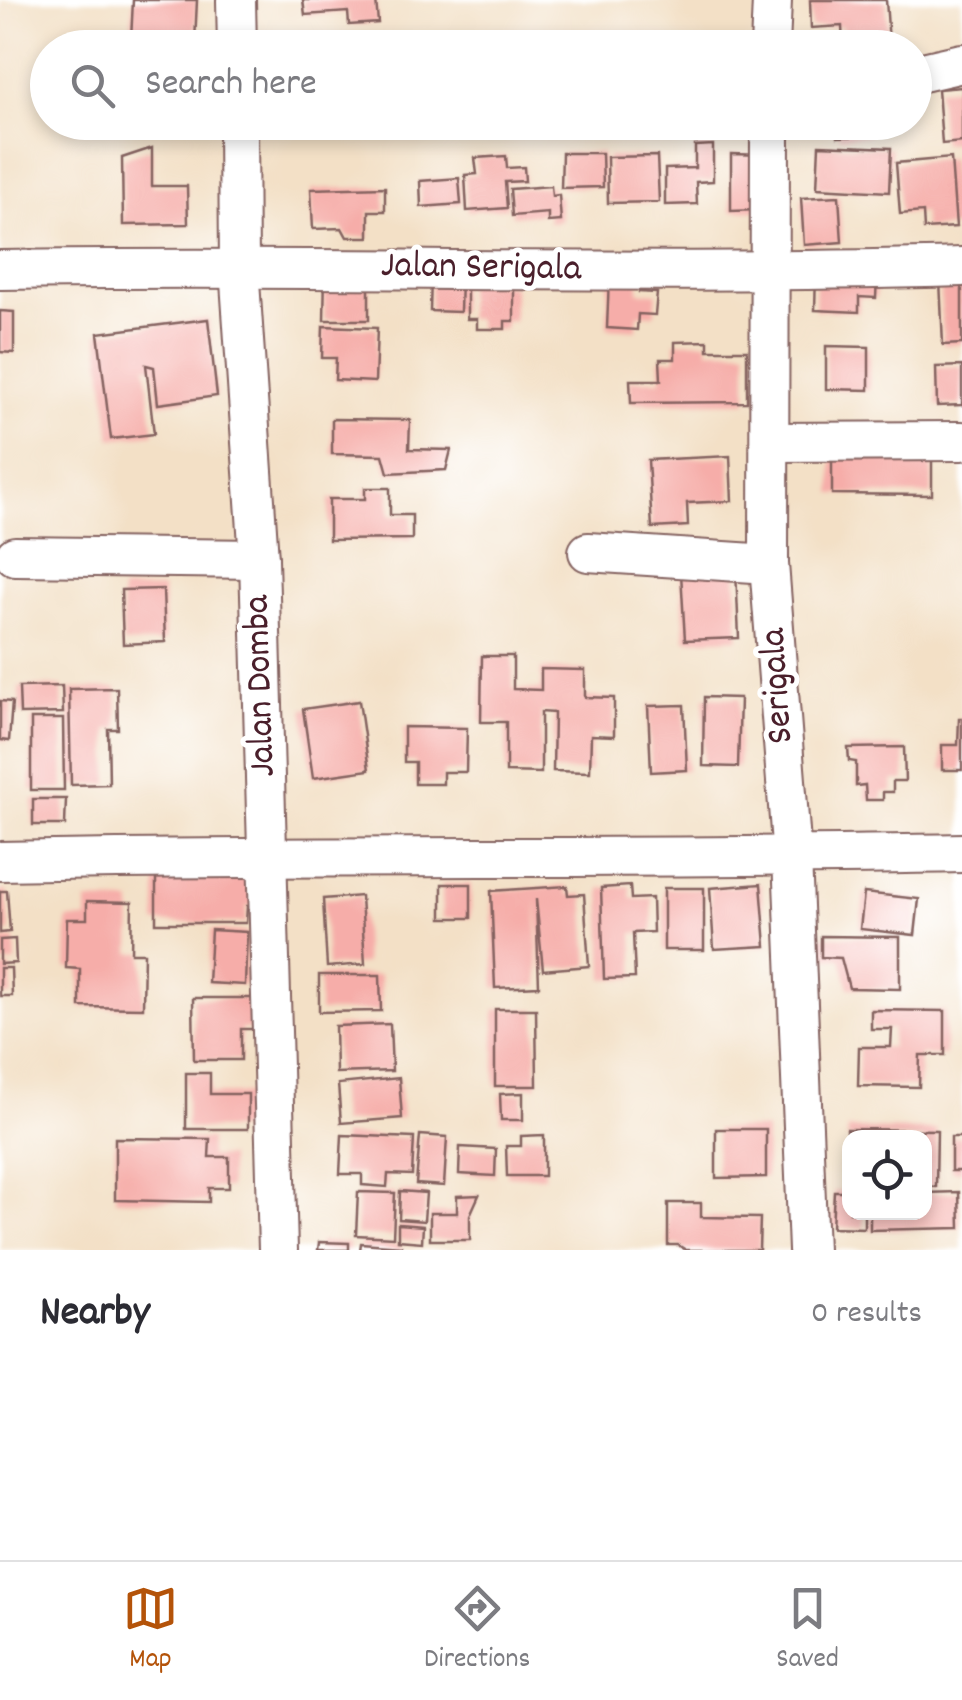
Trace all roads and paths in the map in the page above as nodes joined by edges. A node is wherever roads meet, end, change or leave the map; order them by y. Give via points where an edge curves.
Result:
1 (236, 0) edge
2 (772, 0) edge
3 (237, 30) edge
4 (771, 30) edge
5 (962, 63) edge
6 (932, 70) edge
7 (238, 140) edge
8 (770, 140) edge
9 (239, 267) junction
10 (962, 267) edge
11 (0, 270) edge
12 (771, 272) junction
13 (962, 440) edge
14 (770, 442) junction
15 (588, 552) dead end
16 (15, 556) dead end
17 (259, 559) junction
18 (769, 564) junction
19 (962, 853) edge
20 (267, 855) junction
21 (792, 856) junction
22 (0, 860) edge
23 (278, 1250) edge
24 (808, 1250) edge

1 - 3 street
2 - 4 street
5 - 6 street
7 - 9 street, Jalan Domba
8 - 12 street, Serigala
9 - 11 street, Jalan Serigala
9 - 12 street, Jalan Serigala
9 - 17 street, Jalan Domba
10 - 12 street, Jalan Serigala
12 - 14 street, Serigala
13 - 14 street
14 - 18 street, Serigala
15 - 18 street
16 - 17 street
17 - 20 street, Jalan Domba
18 - 21 street, Serigala
19 - 21 street
20 - 21 street
20 - 22 street
20 - 23 street, Jalan Domba
21 - 24 street, Serigala

